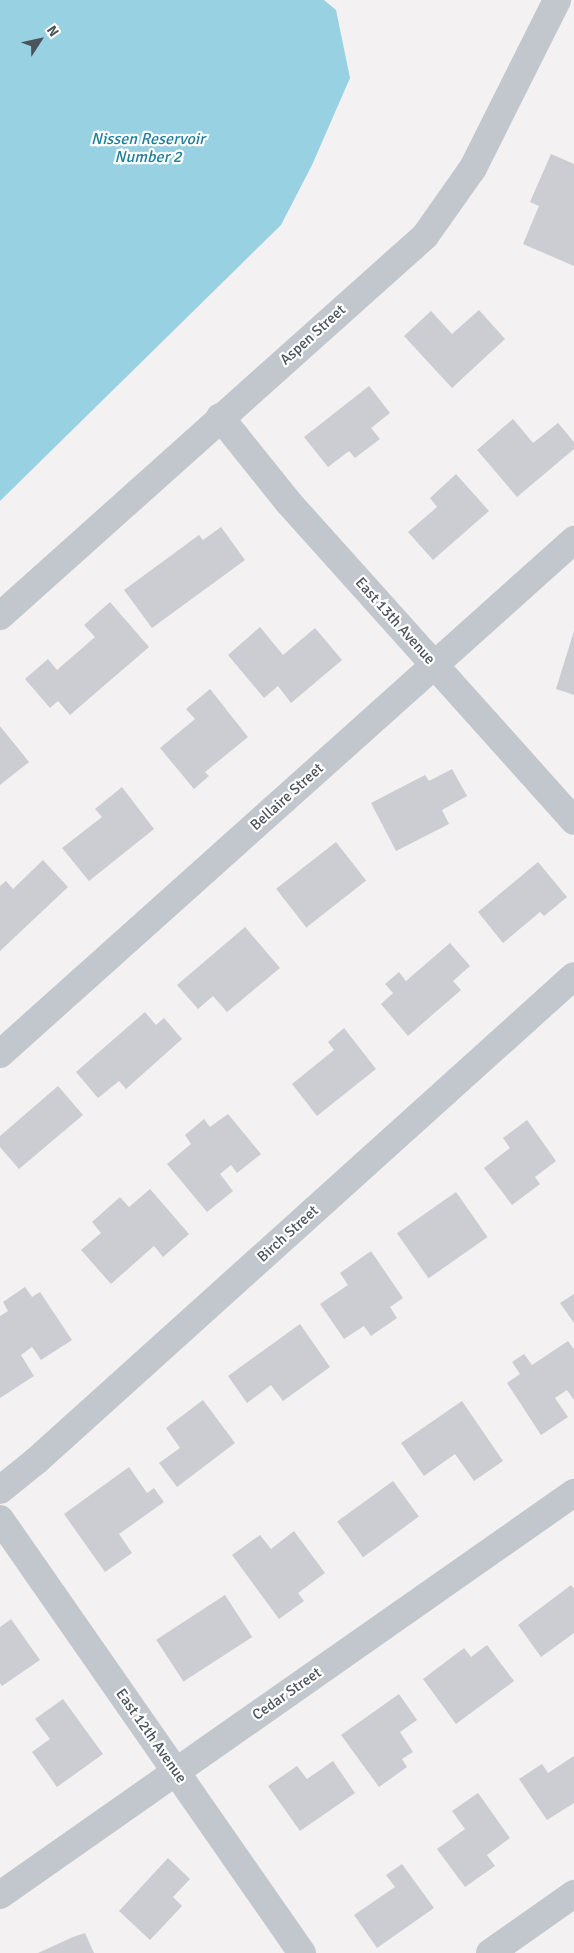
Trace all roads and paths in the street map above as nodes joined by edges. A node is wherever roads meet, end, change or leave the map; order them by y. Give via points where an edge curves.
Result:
1 (557, 0) edge
2 (220, 417) junction
3 (574, 540) edge
4 (0, 616) edge
5 (435, 665) junction
6 (574, 821) edge
7 (574, 976) edge
8 (0, 1054) edge
9 (0, 1490) edge
10 (574, 1493) edge
11 (0, 1519) edge
12 (176, 1772) junction
13 (574, 1894) edge
14 (0, 1895) edge
15 (302, 1953) edge
16 (490, 1953) edge

1 - 2 street, Aspen Street via 473,168 425,236
2 - 4 street, Aspen Street
2 - 5 street, East 13th Avenue via 289,503
3 - 5 street, Bellaire Street
5 - 6 street, East 13th Avenue
5 - 8 street, Bellaire Street
7 - 9 street, Birch Street
10 - 12 street, Cedar Street
11 - 12 street, East 12th Avenue
12 - 14 street, Cedar Street
12 - 15 street, East 12th Avenue
13 - 16 street

